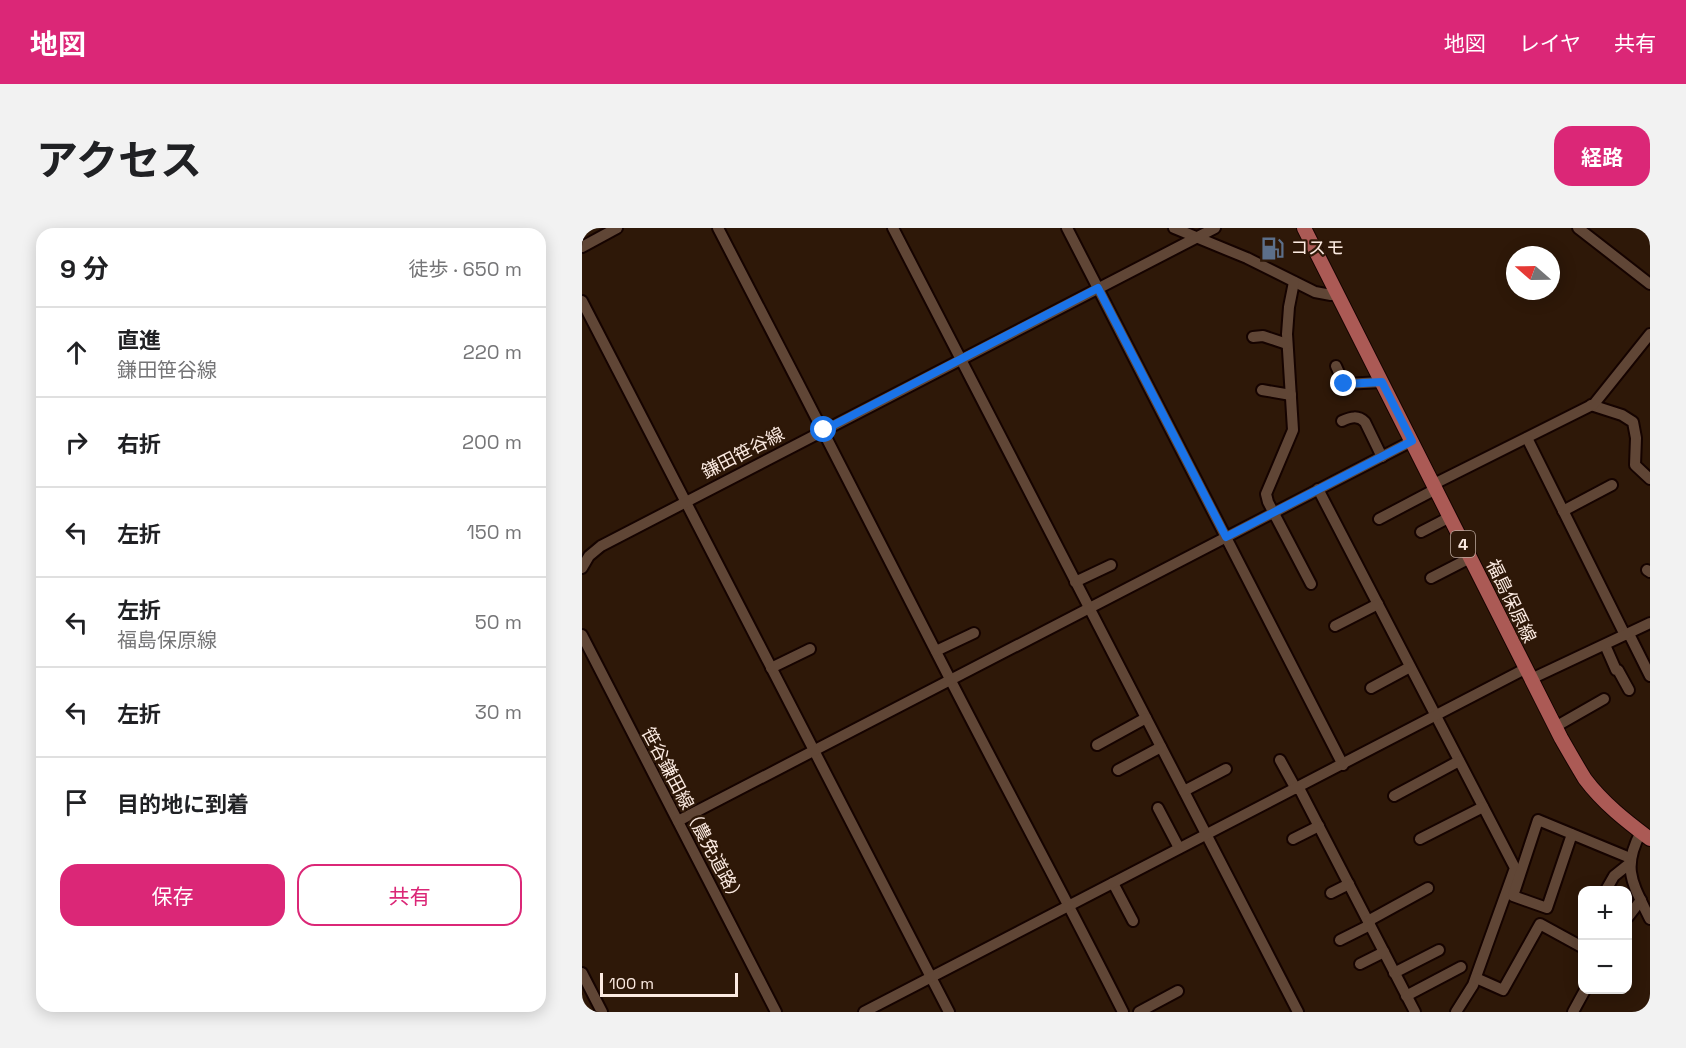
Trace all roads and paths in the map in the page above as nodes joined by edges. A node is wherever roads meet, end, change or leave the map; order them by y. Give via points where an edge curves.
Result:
1 (617, 228) edge
2 (718, 228) edge
3 (893, 228) edge
4 (1067, 228) edge
5 (1174, 228) edge
6 (1215, 228) edge
7 (1304, 228) edge
8 (1578, 228) edge
9 (1197, 237) junction
10 (582, 247) edge
11 (1294, 282) junction
12 (1650, 284) edge
13 (1098, 288) junction
14 (1337, 292) junction
15 (582, 301) edge
16 (1650, 334) edge
17 (1253, 337) dead end
18 (1287, 344) junction
19 (961, 359) junction
20 (1336, 366) dead end
21 (1382, 382) junction
22 (1262, 390) dead end
23 (1291, 395) junction
24 (1591, 405) junction
25 (1342, 421) dead end
26 (824, 430) junction
27 (1527, 438) junction
28 (1412, 441) junction
29 (1382, 457) junction
30 (1650, 479) edge
31 (1612, 485) dead end
32 (1435, 487) junction
33 (1318, 489) junction
34 (686, 501) junction
35 (1563, 511) junction
36 (1274, 512) junction
37 (1450, 517) junction
38 (1379, 519) dead end
39 (1421, 532) dead end
40 (1226, 537) junction
41 (586, 555) edge
42 (1470, 558) junction
43 (1111, 565) dead end
44 (582, 568) edge
45 (1431, 578) dead end
46 (1075, 582) junction
47 (1311, 584) dead end
48 (1378, 604) junction
49 (1089, 608) junction
50 (1650, 623) edge
51 (1335, 627) dead end
52 (974, 633) dead end
53 (1627, 634) junction
54 (582, 635) edge
55 (1605, 645) junction
56 (810, 649) dead end
57 (936, 651) junction
58 (771, 668) junction
59 (1410, 668) junction
60 (1528, 674) junction
61 (1650, 676) edge
62 (951, 681) junction
63 (1371, 688) dead end
64 (1629, 690) dead end
65 (1604, 699) dead end
66 (1436, 716) junction
67 (1146, 718) junction
68 (1556, 727) junction
69 (1097, 745) dead end
70 (1161, 747) junction
71 (814, 750) junction
72 (1280, 760) dead end
73 (1459, 761) junction
74 (1343, 765) junction
75 (1226, 769) dead end
76 (1118, 770) dead end
77 (1297, 789) junction
78 (1184, 791) junction
79 (1394, 796) dead end
80 (1483, 807) junction
81 (1158, 808) dead end
82 (678, 821) junction
83 (1318, 826) junction
84 (1206, 834) junction
85 (1572, 834) junction
86 (1645, 836) edge
87 (1293, 839) dead end
88 (1420, 839) dead end
89 (1179, 848) junction
90 (1630, 861) junction
91 (1113, 883) junction
92 (1349, 884) junction
93 (1609, 886) edge
94 (1428, 888) dead end
95 (1331, 893) dead end
96 (1641, 900) junction
97 (1070, 905) junction
98 (1632, 912) edge
99 (1650, 919) edge
100 (1133, 921) dead end
101 (1369, 923) junction
102 (1340, 940) dead end
103 (1578, 945) edge
104 (1438, 950) dead end
105 (1384, 952) junction
106 (1360, 964) dead end
107 (1461, 967) dead end
108 (582, 973) edge
109 (1394, 973) junction
110 (931, 976) junction
111 (1476, 978) junction
112 (1178, 990) dead end
113 (1583, 994) edge
114 (1406, 996) junction
115 (602, 1012) edge
116 (776, 1012) edge
117 (864, 1012) edge
118 (949, 1012) edge
119 (1124, 1012) edge
120 (1138, 1012) edge
121 (1298, 1012) edge
122 (1414, 1012) edge
123 (1456, 1012) edge
124 (1573, 1012) edge

1 - 10 street
2 - 26 street
3 - 19 street
4 - 13 street
5 - 9 street
6 - 9 street, 鎌田笹谷線
7 - 14 main road, 福島保原線 / 4
8 - 12 street
9 - 11 street
9 - 13 street, 鎌田笹谷線
11 - 14 street via 1314,292
11 - 18 street via 1288,307
13 - 19 street, 鎌田笹谷線
13 - 40 street
14 - 21 main road, 福島保原線 / 4
15 - 34 street
16 - 24 street
17 - 18 street
18 - 23 street
19 - 26 street, 鎌田笹谷線
19 - 46 street
20 - 21 street via 1344,384
21 - 28 main road, 福島保原線 / 4
22 - 23 street
23 - 36 street via 1291,435 1266,492
24 - 27 street
24 - 30 street via 1633,422 1635,465
25 - 29 street via 1362,418
26 - 34 street, 鎌田笹谷線
26 - 57 street
27 - 32 street
27 - 35 street
28 - 29 street
28 - 32 main road, 福島保原線 / 4
29 - 33 street
31 - 35 street
32 - 37 main road, 福島保原線 / 4
32 - 38 street
33 - 36 street
33 - 48 street
34 - 41 street, 鎌田笹谷線
34 - 58 street
35 - 53 street
36 - 40 street
36 - 47 street
37 - 39 street
37 - 42 main road, 福島保原線 / 4
40 - 49 street
40 - 74 street
41 - 44 street, 鎌田笹谷線
42 - 45 street
42 - 60 main road, 福島保原線 / 4
43 - 46 street
46 - 49 street
48 - 51 street
48 - 59 street
49 - 62 street
49 - 67 street
50 - 53 street
52 - 57 street
53 - 55 street
53 - 61 street
54 - 82 street, 笹谷鎌田線（農免道路）
55 - 60 street
55 - 64 street
56 - 58 street
57 - 62 street
58 - 71 street
59 - 63 street
59 - 66 street
60 - 66 street
60 - 68 main road, 福島保原線 / 4
62 - 71 street
62 - 97 street
65 - 68 street
66 - 73 street
66 - 74 street
67 - 69 street
67 - 70 street
68 - 86 main road, 福島保原線 / 4 via 1586,779 1608,805
70 - 76 street
70 - 78 street
71 - 82 street
71 - 110 street
72 - 77 street
73 - 79 street
73 - 80 street
74 - 77 street
75 - 78 street
77 - 83 street
77 - 84 street
78 - 84 street
80 - 88 street
80 - 111 street via 1515,868
81 - 89 street
82 - 116 street, 笹谷鎌田線（農免道路）
83 - 87 street
83 - 92 street
84 - 89 street
84 - 121 street
85 - 85 street via 1538,820 1513,896 1547,908
85 - 90 street
86 - 90 street
89 - 91 street
90 - 93 street
90 - 96 street via 1630,874
91 - 97 street
91 - 100 street
92 - 95 street
92 - 101 street
94 - 101 street
96 - 98 street
96 - 99 street
97 - 110 street
97 - 119 street
101 - 102 street
101 - 105 street
103 - 111 street via 1540,924 1503,990
104 - 109 street
105 - 106 street
105 - 109 street
107 - 114 street
108 - 115 street
109 - 114 street
110 - 117 street
110 - 118 street
111 - 123 street
112 - 120 street
113 - 124 street
114 - 122 street

